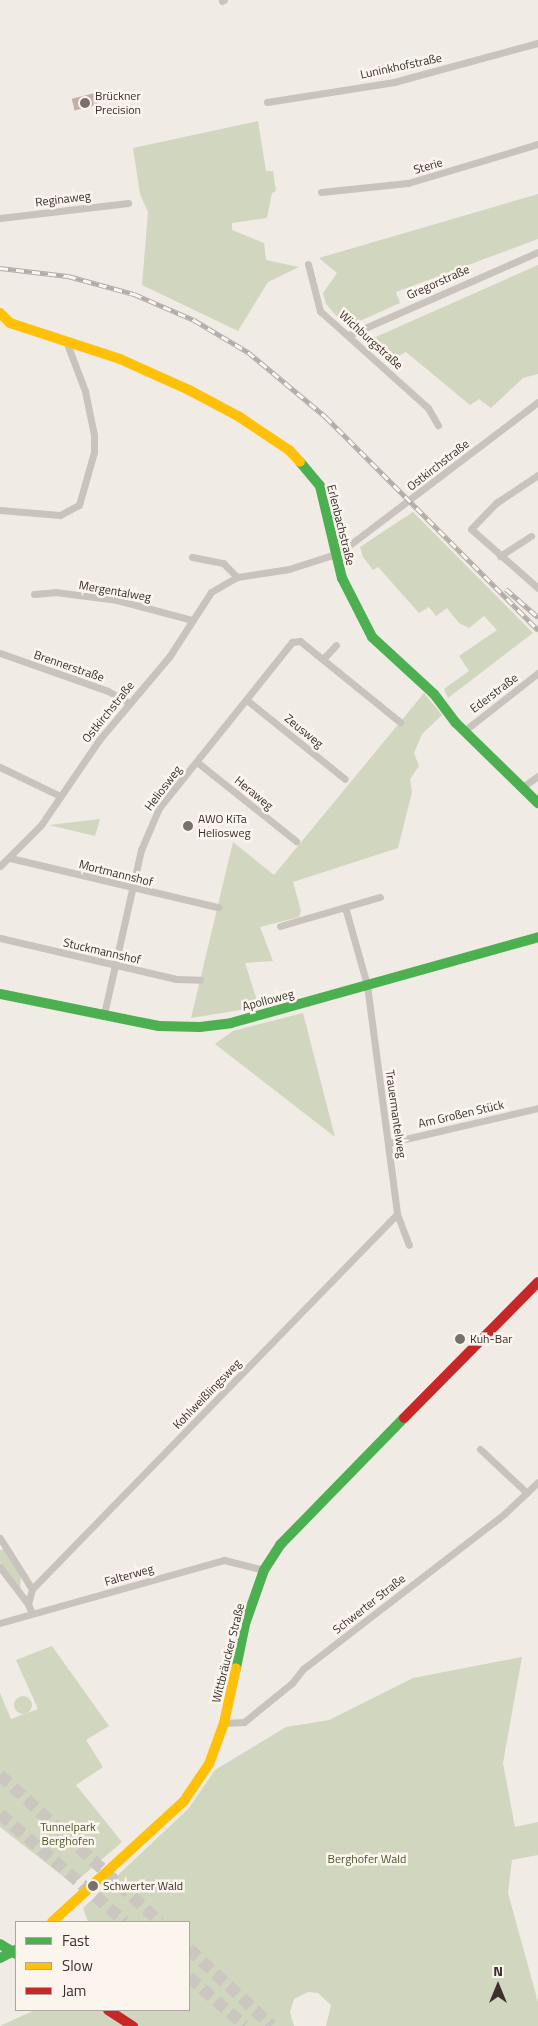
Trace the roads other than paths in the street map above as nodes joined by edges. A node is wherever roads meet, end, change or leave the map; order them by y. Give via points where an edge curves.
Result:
1 (538, 43) edge
2 (267, 102) dead end
3 (538, 144) edge
4 (321, 192) dead end
5 (128, 203) dead end
6 (0, 218) edge
7 (538, 252) edge
8 (308, 264) dead end
9 (1, 318) edge
10 (349, 335) junction
11 (66, 341) junction
12 (538, 402) edge
13 (438, 425) dead end
14 (538, 475) edge
15 (0, 510) edge
16 (531, 536) dead end
17 (334, 556) junction
18 (500, 556) junction
19 (192, 557) dead end
20 (237, 578) junction
21 (538, 588) edge
22 (34, 594) dead end
23 (192, 620) junction
24 (336, 645) dead end
25 (0, 653) edge
26 (323, 659) junction
27 (538, 673) edge
28 (248, 700) junction
29 (129, 703) junction
30 (400, 722) dead end
31 (464, 731) junction
32 (197, 762) junction
33 (0, 767) edge
34 (538, 776) edge
35 (345, 779) dead end
36 (522, 788) junction
37 (60, 796) junction
38 (538, 803) edge
39 (296, 841) dead end
40 (10, 858) junction
41 (0, 866) edge
42 (133, 889) junction
43 (380, 897) dead end
44 (218, 906) dead end
45 (345, 908) junction
46 (280, 926) dead end
47 (538, 937) edge
48 (0, 938) edge
49 (115, 965) junction
50 (200, 980) dead end
51 (367, 985) junction
52 (0, 994) edge
53 (104, 1014) junction
54 (538, 1108) edge
55 (388, 1143) junction
56 (397, 1214) junction
57 (409, 1245) dead end
58 (538, 1282) edge
59 (480, 1449) dead end
60 (538, 1482) edge
61 (527, 1493) junction
62 (0, 1538) edge
63 (2, 1546) edge
64 (0, 1567) edge
65 (264, 1570) junction
66 (32, 1589) junction
67 (28, 1604) junction
68 (32, 1613) junction
69 (0, 1623) edge
70 (224, 1723) junction
71 (53, 1921) edge
72 (0, 1944) edge
73 (15, 1952) edge
74 (0, 1958) edge
75 (110, 2011) edge
76 (133, 2026) edge

1 - 2 street, Luninkhofstraße via 394,82
3 - 4 street, Sterie via 408,183
5 - 6 street, Reginaweg
7 - 10 street, Gregorstraße
8 - 10 street, Wichburgstraße via 316,307
9 - 11 street, Erlenbachstraße
10 - 13 street, Wichburgstraße via 428,408
11 - 15 street via 85,391 94,435 94,452 79,505 60,515
11 - 17 street, Erlenbachstraße via 136,366 197,394 289,450 320,486
12 - 17 street, Ostkirchstraße
14 - 18 street via 496,503 472,529
16 - 18 street
17 - 20 street, Ostkirchstraße via 289,569
17 - 31 street, Erlenbachstraße via 372,637 394,661 434,694
18 - 21 street
19 - 20 street via 223,563
20 - 23 street, Ostkirchstraße via 211,592
22 - 23 street, Mergentalweg via 55,592 117,600
23 - 29 street, Ostkirchstraße via 170,657
24 - 26 street
25 - 29 street, Brennerstraße via 108,691
26 - 28 street, Heliosweg via 300,642 292,642
26 - 30 street, Heliosweg
27 - 31 street, Ederstraße
28 - 32 street, Heliosweg
28 - 35 street, Zeusweg
29 - 37 street, Ostkirchstraße
31 - 36 street, Erlenbachstraße
32 - 39 street, Heraweg
32 - 42 street, Heliosweg via 159,808 145,837
33 - 37 street
34 - 36 street
36 - 38 street, Erlenbachstraße
37 - 40 street, Ostkirchstraße via 28,840
40 - 41 street, Ostkirchstraße
40 - 42 street, Mortmannshof
42 - 44 street, Mortmannshof
42 - 49 street, Heliosweg
43 - 45 street
45 - 46 street
45 - 51 street, Trauermantelweg
47 - 51 street, Apolloweg
48 - 49 street, Stuckmannshof
49 - 50 street, Stuckmannshof
49 - 53 street, Heliosweg
51 - 53 street, Apolloweg via 231,1023 200,1027 159,1026
51 - 55 street, Trauermantelweg
52 - 53 street, Apolloweg
54 - 55 street, Am Großen Stück
55 - 56 street, Trauermantelweg
56 - 57 street, Trauermantelweg
56 - 66 street, Kohlweißlingsweg
58 - 65 street, Wittbräucker Straße via 301,1522 280,1545
59 - 61 street
60 - 61 street, Schwerter Straße
61 - 70 street, Schwerter Straße via 303,1669 292,1684 244,1722
62 - 63 street
63 - 66 street
64 - 67 street
65 - 68 street, Falterweg via 224,1560
65 - 70 street, Wittbräucker Straße via 240,1643
66 - 67 street
67 - 68 street
68 - 69 street, Falterweg
70 - 71 street, Wittbräucker Straße via 209,1764 184,1800
72 - 73 street
73 - 74 street
75 - 76 street

